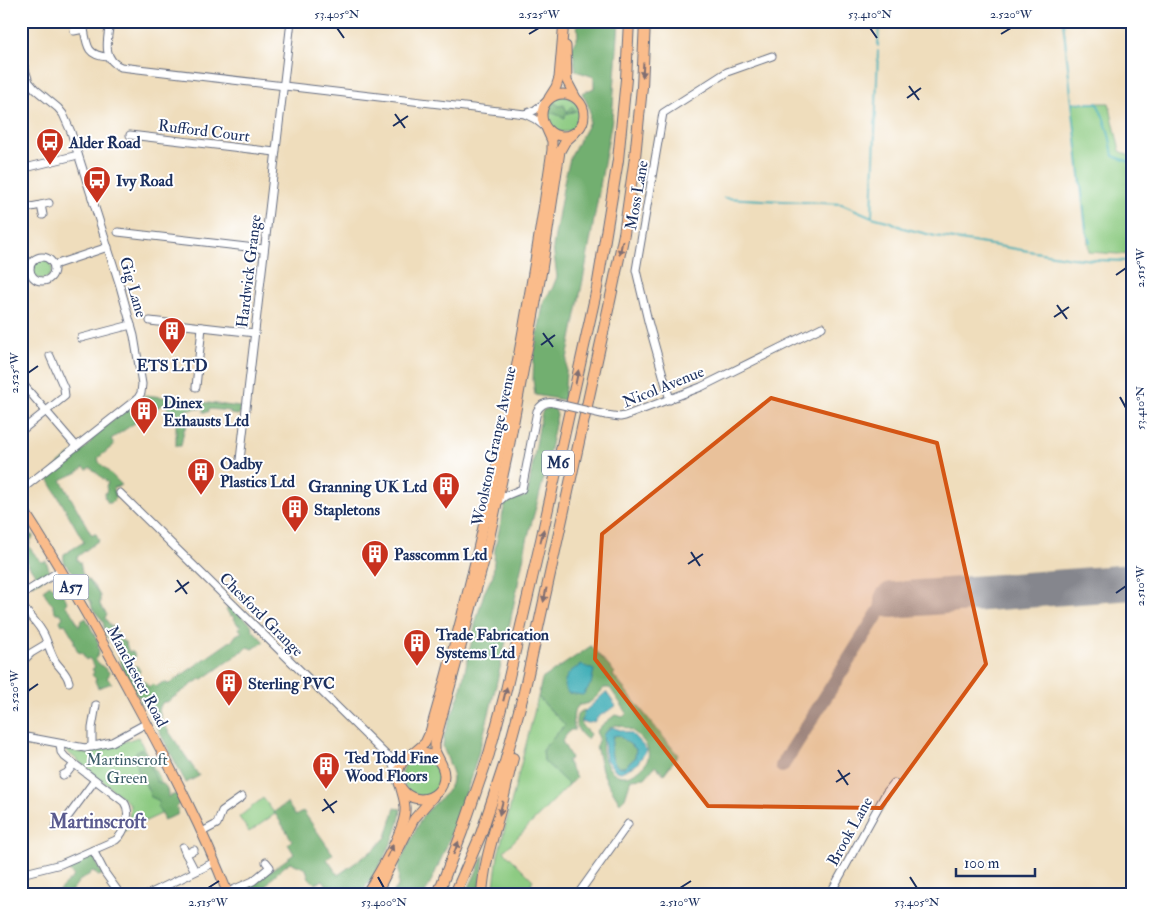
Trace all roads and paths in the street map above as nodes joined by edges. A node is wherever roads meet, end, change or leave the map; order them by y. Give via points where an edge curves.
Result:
1 (110, 21) edge
2 (291, 21) edge
3 (564, 21) edge
4 (628, 21) edge
5 (646, 21) edge
6 (83, 25) edge
7 (74, 31) dead end
8 (564, 33) junction
9 (772, 56) dead end
10 (21, 57) edge
11 (108, 57) junction
12 (283, 86) junction
13 (578, 100) junction
14 (546, 101) junction
15 (525, 114) junction
16 (546, 128) junction
17 (575, 133) junction
18 (130, 135) dead end
19 (276, 152) junction
20 (78, 155) junction
21 (21, 169) edge
22 (49, 203) dead end
23 (41, 205) junction
24 (21, 210) edge
25 (43, 215) dead end
26 (118, 232) dead end
27 (108, 247) junction
28 (264, 249) junction
29 (54, 264) dead end
30 (150, 321) dead end
31 (131, 325) junction
32 (202, 327) junction
33 (822, 327) dead end
34 (255, 333) junction
35 (81, 338) dead end
36 (47, 355) dead end
37 (197, 376) junction
38 (205, 377) dead end
39 (21, 382) edge
40 (196, 387) dead end
41 (670, 400) junction
42 (46, 410) junction
43 (21, 431) edge
44 (76, 446) junction
45 (240, 460) dead end
46 (502, 479) junction
47 (21, 490) edge
48 (120, 493) dead end
49 (512, 493) junction
50 (497, 503) junction
51 (21, 506) edge
52 (61, 570) junction
53 (21, 595) edge
54 (21, 605) edge
55 (46, 644) junction
56 (21, 663) edge
57 (69, 683) dead end
58 (524, 692) junction
59 (96, 705) dead end
60 (147, 723) junction
61 (21, 736) edge
62 (60, 744) junction
63 (92, 747) junction
64 (385, 754) junction
65 (409, 757) junction
66 (74, 764) junction
67 (442, 765) junction
68 (63, 775) dead end
69 (95, 780) junction
70 (398, 780) junction
71 (894, 783) dead end
72 (435, 795) junction
73 (243, 808) dead end
74 (628, 824) dead end
75 (55, 827) dead end
76 (202, 832) junction
77 (93, 850) junction
78 (194, 850) dead end
79 (215, 862) junction
80 (266, 862) dead end
81 (195, 872) junction
82 (21, 874) edge
83 (228, 893) edge
84 (120, 894) edge
85 (149, 894) edge
86 (366, 894) edge
87 (376, 894) edge
88 (438, 894) edge
89 (455, 894) edge
90 (482, 894) edge
91 (578, 894) edge
92 (830, 894) edge

1 - 11 street
2 - 12 street, Hardwick Grange
3 - 8 main road
88 -> 4 highway, M6 via 489,754 542,540 609,220 626,79
5 -> 58 highway, M6 via 635,157 624,234
6 - 7 street
6 - 11 street via 90,51
8 - 13 main road via 567,81
8 - 14 main road via 559,78
9 - 41 street, Moss Lane via 728,72 663,113 636,270
10 - 20 street, Gig Lane via 29,82 63,114
11 - 12 street via 116,65 129,68
12 - 15 street
12 - 19 street, Hardwick Grange
13 - 14 main road via 566,94 552,96
13 - 17 main road via 583,120
14 - 15 street
14 - 16 main road via 541,114
15 - 16 street
16 - 17 main road via 558,136
16 - 65 main road, Woolston Grange Avenue via 552,150 537,252 493,484 465,606 430,732 425,743
17 - 46 main road, Woolston Grange Avenue via 564,142 560,151 530,342
18 - 19 street, Rufford Court
19 - 28 street, Hardwick Grange
20 - 21 street
20 - 27 street, Gig Lane
22 - 23 street
23 - 24 street
23 - 25 street
26 - 28 street
27 - 29 street
27 - 31 street, Gig Lane
28 - 34 street, Hardwick Grange
30 - 32 street
31 - 35 street
31 - 44 street, Gig Lane via 142,375 141,393
32 - 34 street
32 - 37 street
33 - 41 street, Nicol Avenue
34 - 45 street, Hardwick Grange
36 - 42 street via 65,394
37 - 38 street
37 - 40 street
39 - 42 street
41 - 49 street, Nicol Avenue, bridge via 620,417 554,403 543,404 537,411 523,486
42 - 43 street
42 - 44 street
44 - 47 street, Gig Lane
46 - 49 street
46 - 50 main road, Woolston Grange Avenue
48 - 64 street, Chesford Grange
49 - 50 street, Nicol Avenue
50 - 67 main road, Woolston Grange Avenue via 435,743
51 - 52 main road, Manchester Road / A57
52 - 53 street
52 - 60 main road, Manchester Road / A57
54 - 55 street via 45,636
55 - 56 street
55 - 57 street
58 - 89 highway, M6 via 481,834
58 -> 90 highway, M6 via 519,733 488,849
59 - 63 street
60 - 63 street via 117,740
60 - 76 main road, Manchester Road / A57
61 - 62 street
62 - 63 street
62 - 66 street via 60,752
64 - 65 street via 397,759
64 - 70 street, Chesford Grange
65 - 67 main road via 417,753 431,755
65 - 70 main road via 400,766
66 - 68 street
66 - 69 street
67 - 72 main road via 444,782
69 - 75 street via 64,822
69 - 77 street via 127,806 120,836
70 - 72 main road via 413,798 421,800
86 -> 70 main road via 402,823 405,808
71 - 92 street, Brook Lane
72 - 87 main road via 414,819
73 - 76 street via 240,798 222,811 217,824
74 - 91 street
76 - 79 main road, Manchester Road / A57
77 - 82 street via 53,867
77 - 84 street
78 - 81 street via 185,851
79 - 81 street
79 - 83 main road, Manchester Road / A57
80 - 83 street via 270,867 258,877
81 - 85 street

